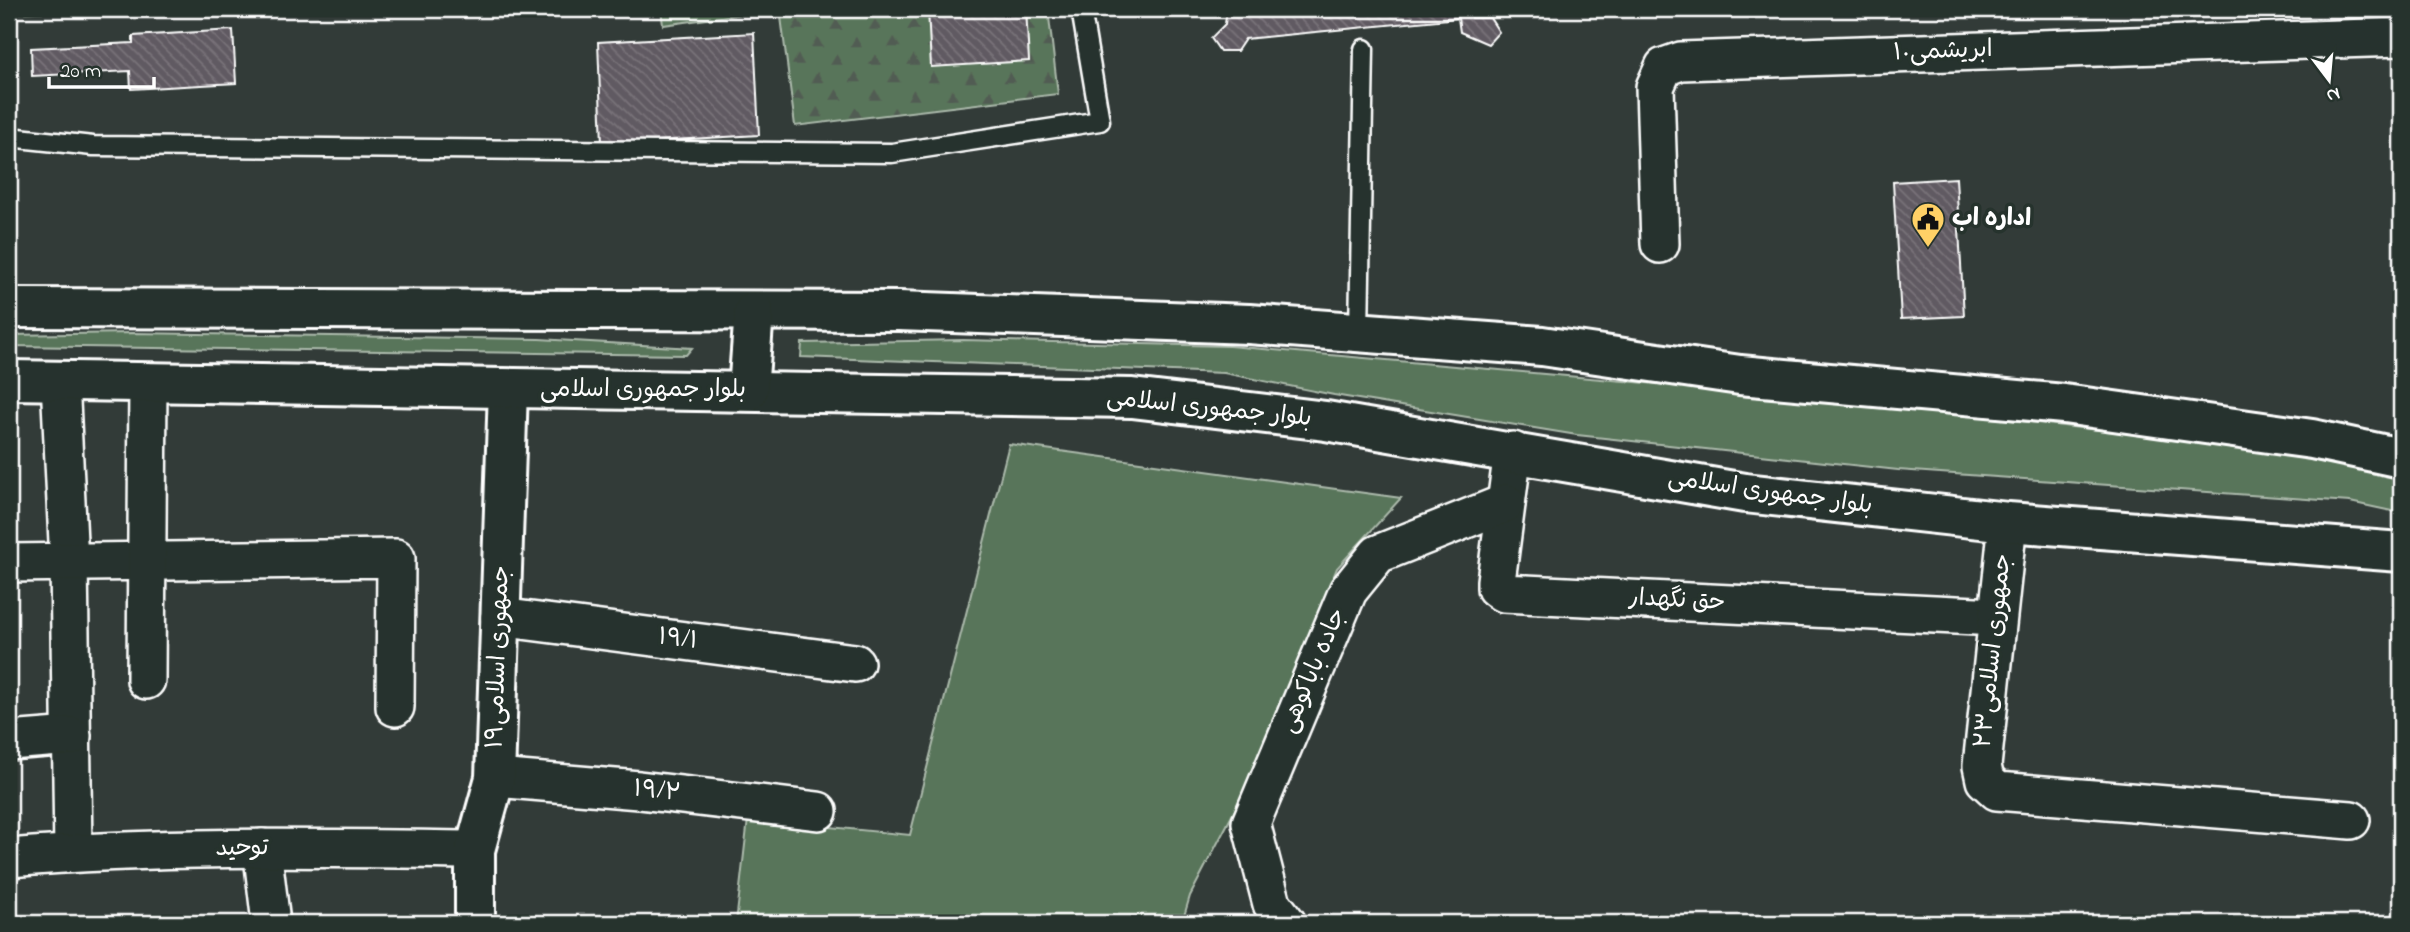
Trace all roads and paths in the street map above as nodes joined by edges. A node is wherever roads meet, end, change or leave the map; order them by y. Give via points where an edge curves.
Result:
1 (1081, 9) edge
2 (2401, 37) edge
3 (1364, 49) dead end
4 (9, 137) edge
5 (1660, 244) dead end
6 (9, 308) edge
7 (754, 311) junction
8 (1359, 333) junction
9 (9, 380) edge
10 (60, 381) junction
11 (148, 382) junction
12 (508, 389) junction
13 (748, 391) junction
14 (1513, 451) junction
15 (2401, 458) edge
16 (1506, 503) junction
17 (2008, 522) junction
18 (2401, 552) edge
19 (146, 561) junction
20 (69, 562) junction
21 (9, 563) edge
22 (500, 617) junction
23 (1997, 617) junction
24 (855, 663) dead end
25 (146, 680) dead end
26 (395, 707) dead end
27 (72, 736) junction
28 (9, 741) edge
29 (495, 778) junction
30 (818, 811) dead end
31 (2351, 820) dead end
32 (262, 848) junction
33 (475, 850) junction
34 (73, 852) junction
35 (9, 858) edge
36 (271, 923) edge
37 (475, 923) edge
38 (1287, 923) edge

1 - 4 lane via 1100,121 891,153 93,146
2 - 5 street, ابریشمی۱۰ via 1681,61 1664,67 1656,87
3 - 8 lane
6 - 7 main road
7 - 8 main road via 899,311 1249,324
7 - 13 main road
8 - 15 main road via 1542,346 1740,375 2064,404 2312,439
9 - 10 main road, بلوار جمهوری اسلامی
10 - 11 main road, بلوار جمهوری اسلامی
10 - 20 street
11 - 12 main road, بلوار جمهوری اسلامی
11 - 19 street
12 - 13 main road, بلوار جمهوری اسلامی
12 - 22 main road, جمهوری اسلامی۱۹
13 - 14 main road, بلوار جمهوری اسلامی via 1132,398 1326,421
14 - 16 street, حق نگهدار
14 - 17 main road, بلوار جمهوری اسلامی via 1745,493
16 - 23 street, حق نگهدار via 1496,581 1496,588 1503,593
16 - 38 street, جاده باباکوهی via 1378,554 1348,592 1251,823 1272,904
17 - 18 main road, بلوار جمهوری اسلامی
17 - 23 street, جمهوری اسلامی۲۳
19 - 20 street
19 - 25 street
19 - 26 street via 396,558
20 - 21 street
20 - 27 street
22 - 24 street, ۱۹/۱
22 - 29 main road, جمهوری اسلامی۱۹
23 - 31 street, جمهوری اسلامی۲۳ via 1982,766 1985,780 1997,791
27 - 28 street
27 - 34 street
29 - 30 street, ۱۹/۲
29 - 33 main road, جمهوری اسلامی۱۹
32 - 33 street, توحید
32 - 34 street, توحید
32 - 36 street
33 - 37 main road, جمهوری اسلامی۱۹
34 - 35 street, توحید

